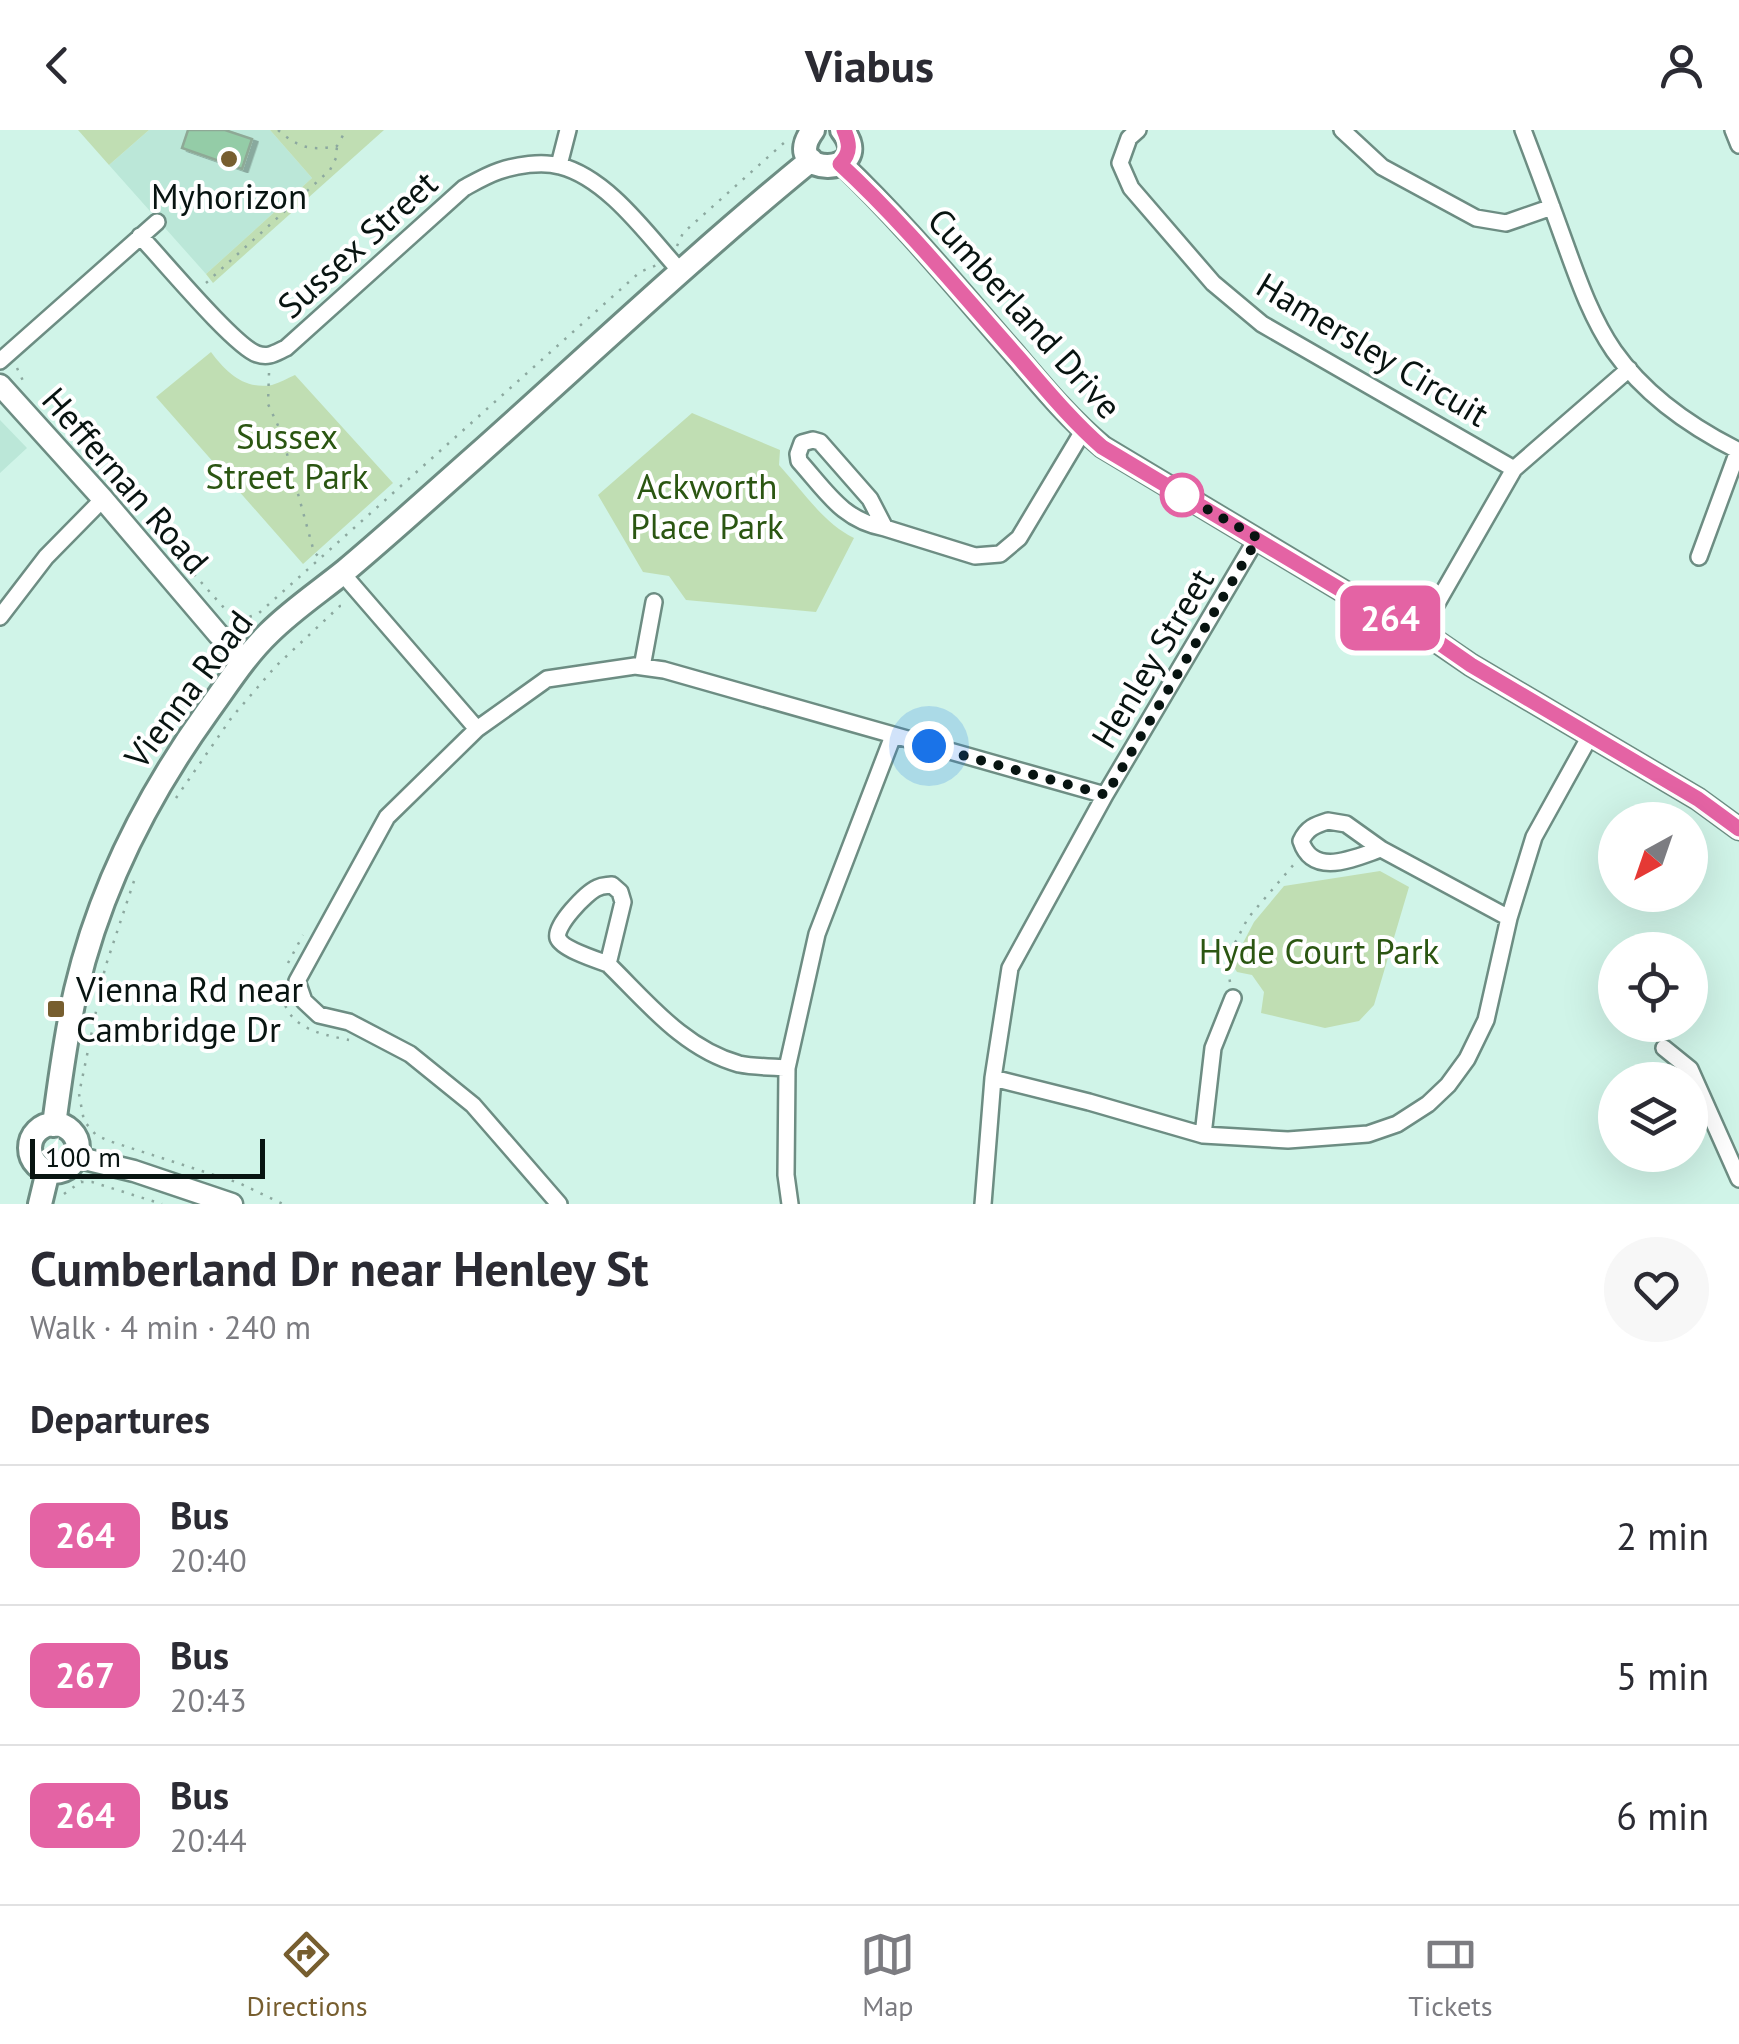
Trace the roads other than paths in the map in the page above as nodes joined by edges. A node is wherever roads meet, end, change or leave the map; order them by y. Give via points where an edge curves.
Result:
1 (568, 130) edge
2 (813, 130) edge
3 (843, 130) edge
4 (1138, 130) edge
5 (1342, 130) edge
6 (1524, 130) edge
7 (1733, 130) edge
8 (1739, 145) edge
9 (811, 160) junction
10 (840, 164) junction
11 (559, 165) junction
12 (1552, 207) junction
13 (157, 222) dead end
14 (140, 236) junction
15 (681, 272) junction
16 (8, 362) edge
17 (1629, 369) junction
18 (0, 386) edge
19 (1083, 431) junction
20 (1738, 451) edge
21 (1514, 469) junction
22 (103, 499) junction
23 (885, 528) junction
24 (1258, 538) junction
25 (1699, 557) dead end
26 (342, 574) junction
27 (654, 602) dead end
28 (0, 617) edge
29 (1422, 631) junction
30 (245, 660) junction
31 (642, 667) junction
32 (477, 728) junction
33 (893, 736) junction
34 (1590, 736) junction
35 (1106, 795) junction
36 (1739, 829) edge
37 (1381, 849) junction
38 (1510, 918) junction
39 (608, 964) junction
40 (1233, 998) road end
41 (1664, 1048) dead end
42 (787, 1068) junction
43 (993, 1078) junction
44 (54, 1124) junction
45 (1203, 1135) junction
46 (76, 1157) junction
47 (48, 1172) junction
48 (1739, 1179) edge
49 (40, 1204) edge
50 (232, 1204) edge
51 (559, 1204) edge
52 (790, 1204) edge
53 (983, 1204) edge

1 - 11 street
2 - 9 main road via 806,146
3 - 10 main road via 849,152
4 - 21 street, Hamersley Circuit via 1120,163 1131,188 1213,283 1262,324
5 - 12 street via 1382,167 1476,218 1506,223
6 - 12 street
7 - 8 street
9 - 10 main road via 828,168
9 - 15 main road, Vienna Road
10 - 19 street, Cumberland Drive via 880,200
11 - 14 street, Sussex Street via 498,171 464,188 286,348 269,356 252,352
11 - 15 street via 613,198
12 - 17 street via 1596,321
13 - 14 street
14 - 16 street
15 - 26 main road, Vienna Road
17 - 20 street via 1686,422
17 - 21 street
18 - 22 street, Heffernan Road
19 - 23 street via 1019,538 1000,554 975,556
19 - 24 street, Cumberland Drive
20 - 25 street
21 - 29 street
22 - 28 street
22 - 30 street, Heffernan Road
23 - 23 street via 850,517 799,461 802,443 820,442 870,499
24 - 29 street, Cumberland Drive via 1388,618
24 - 35 street, Henley Street
26 - 30 main road, Vienna Road via 300,604
26 - 32 street
27 - 31 street
29 - 34 street, Cumberland Drive
30 - 44 main road, Vienna Road via 176,755 115,870 76,989
31 - 32 street via 548,678
31 - 33 street
32 - 51 street via 387,817 298,981 318,1015 349,1022 410,1054 472,1105
33 - 35 street
33 - 42 street via 817,934
34 - 36 street, Cumberland Drive
34 - 38 street via 1534,837
35 - 43 street, Henley Street via 1010,968
37 - 37 street via 1326,863 1311,860 1300,841 1328,821 1346,824
37 - 38 street
38 - 45 street via 1486,1020 1467,1059 1428,1104 1368,1134 1288,1140
39 - 39 street via 557,936 561,923 602,886 620,892 622,902
39 - 42 street via 702,1047 740,1064
40 - 45 street via 1213,1048
41 - 48 street via 1690,1069
42 - 52 street
43 - 45 street
43 - 53 street, Henley Street
44 - 46 main road via 73,1135
44 - 47 main road via 34,1134 30,1149
46 - 47 main road via 68,1168
46 - 50 street
47 - 49 main road

